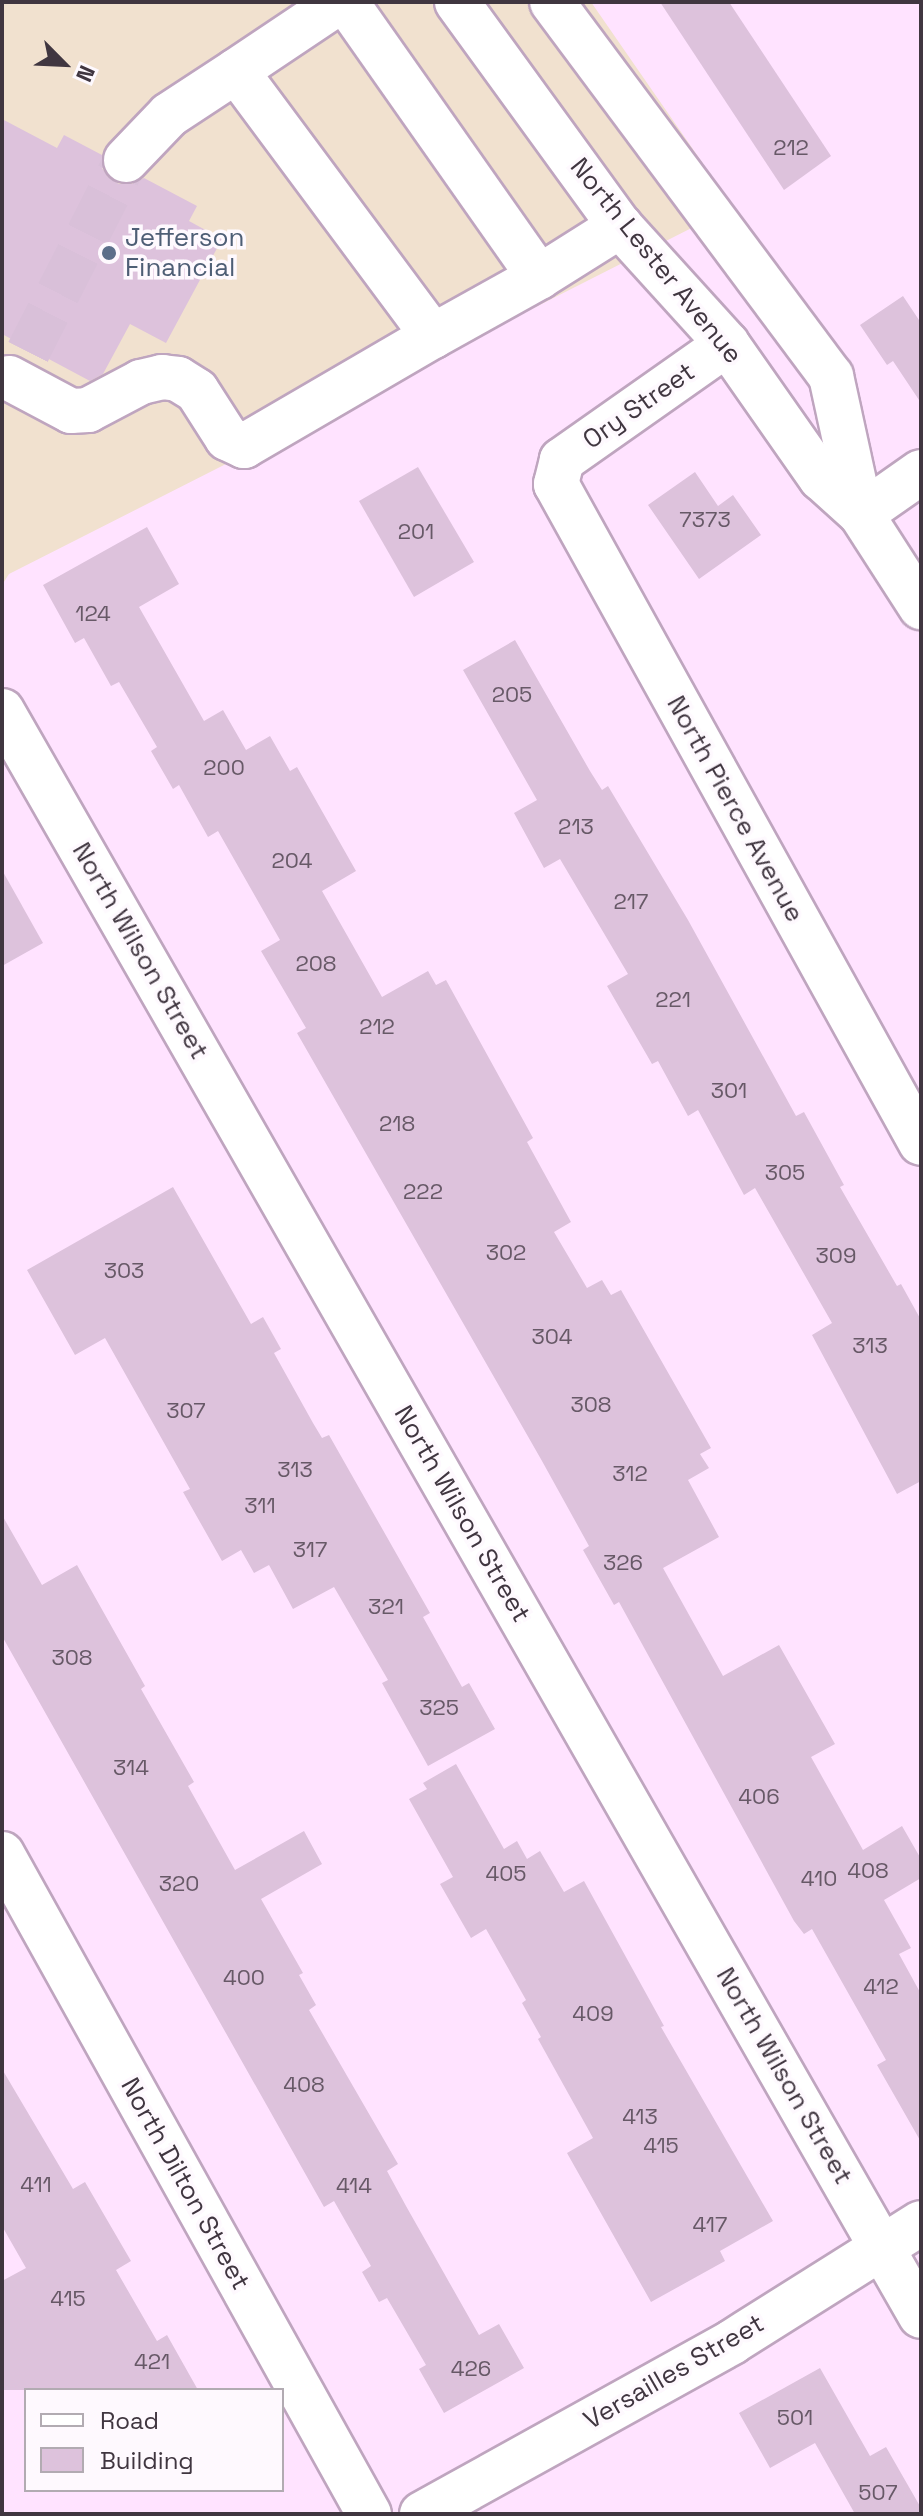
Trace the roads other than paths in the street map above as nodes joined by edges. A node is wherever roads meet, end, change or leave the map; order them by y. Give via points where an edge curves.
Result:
1 (339, 2) edge
2 (346, 2) edge
3 (457, 2) edge
4 (552, 2) edge
5 (236, 71) junction
6 (126, 160) tunnel mouth
7 (620, 226) junction
8 (539, 277) junction
9 (433, 336) junction
10 (727, 344) junction
11 (13, 373) edge
12 (921, 472) edge
13 (556, 473) joint
14 (861, 514) junction
15 (921, 607) edge
16 (2, 711) edge
17 (921, 1143) edge
18 (2, 1854) edge
19 (921, 2223) edge
20 (881, 2246) junction
21 (921, 2316) edge
22 (369, 2514) edge
23 (422, 2514) edge

1 - 5 street
2 - 8 street
3 - 7 street, North Lester Avenue
4 - 14 street, North Lester Avenue via 831,376
5 - 6 street via 169,115
5 - 9 street
7 - 8 street
7 - 10 street, North Lester Avenue
8 - 9 street
9 - 11 street via 244,446 227,438 197,391 178,379 141,382 88,410 71,411
10 - 13 street, Ory Street via 562,460
10 - 14 street, North Lester Avenue via 821,478
12 - 14 street
13 - 17 street, North Pierce Avenue via 556,484
14 - 15 street, North Lester Avenue
16 - 20 street, North Wilson Street
18 - 22 street, North Dilton Street
19 - 20 street, Versailles Street
20 - 21 street, North Wilson Street
20 - 23 street, Versailles Street via 732,2342

